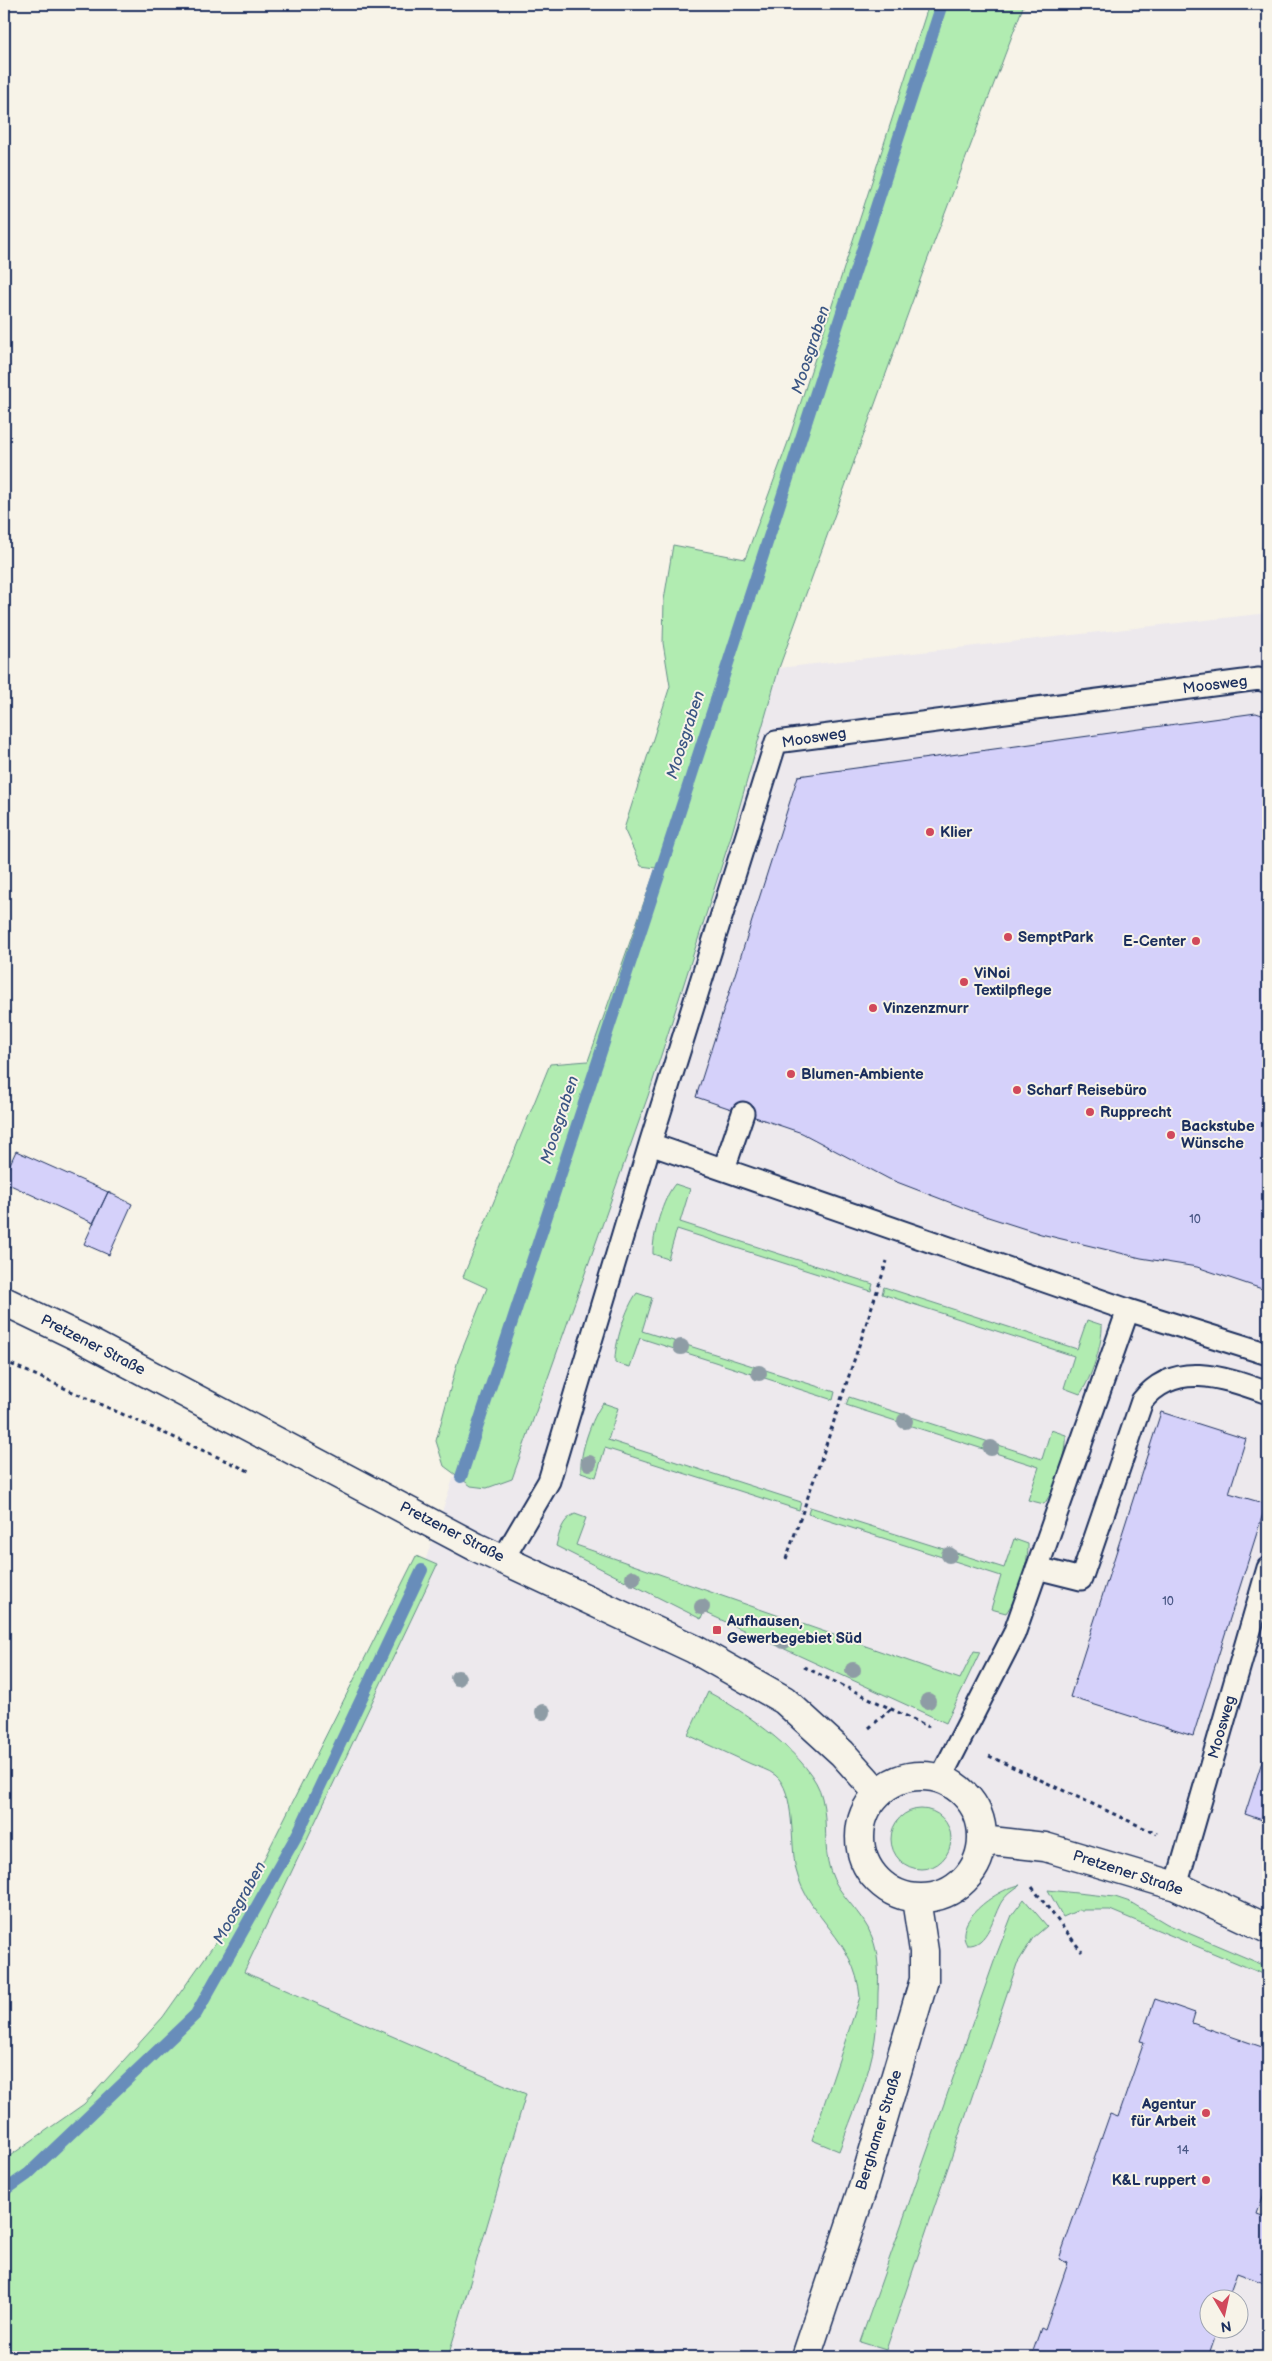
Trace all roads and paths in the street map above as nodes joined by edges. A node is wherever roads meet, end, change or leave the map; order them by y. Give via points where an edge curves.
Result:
1 (1268, 682) edge
2 (744, 1113) dead end
3 (650, 1144) junction
4 (724, 1169) junction
5 (897, 1230) junction
6 (4, 1300) edge
7 (1128, 1310) junction
8 (1268, 1354) edge
9 (4, 1361) edge
10 (1268, 1393) edge
11 (259, 1475) dead end
12 (786, 1558) dead end
13 (503, 1559) junction
14 (1038, 1568) junction
15 (1268, 1568) edge
16 (891, 1709) dead end
17 (931, 1728) dead end
18 (991, 1757) dead end
19 (940, 1779) junction
20 (878, 1793) junction
21 (1151, 1831) dead end
22 (982, 1840) junction
23 (1176, 1886) junction
24 (1032, 1887) dead end
25 (916, 1899) junction
26 (1268, 1929) edge
27 (1082, 1952) dead end
28 (806, 2357) edge

1 - 3 lane, Moosweg via 1259,679 776,742
2 - 4 lane
3 - 4 lane
3 - 13 lane via 549,1481
4 - 5 lane
5 - 7 lane
5 - 12 path
6 - 13 street, Pretzener Straße via 82,1338 476,1548
7 - 8 lane
7 - 14 lane
9 - 11 path
10 - 14 lane via 1198,1374 1173,1378 1152,1388 1142,1401 1081,1579
13 - 20 street, Pretzener Straße via 694,1649 784,1700 842,1753
14 - 19 lane via 1014,1634
15 - 23 lane, Moosweg
16 - 17 path
18 - 21 path
19 - 20 street via 901,1779
19 - 22 street via 960,1790 971,1803 979,1818
20 - 25 street via 869,1804 859,1830 863,1858 869,1871 889,1890
22 - 23 street, Pretzener Straße via 1045,1847
22 - 25 street via 974,1867 961,1883 944,1894
23 - 26 street, Pretzener Straße
24 - 27 path
25 - 28 street, Berghamer Straße via 924,1951 924,1980 862,2187

